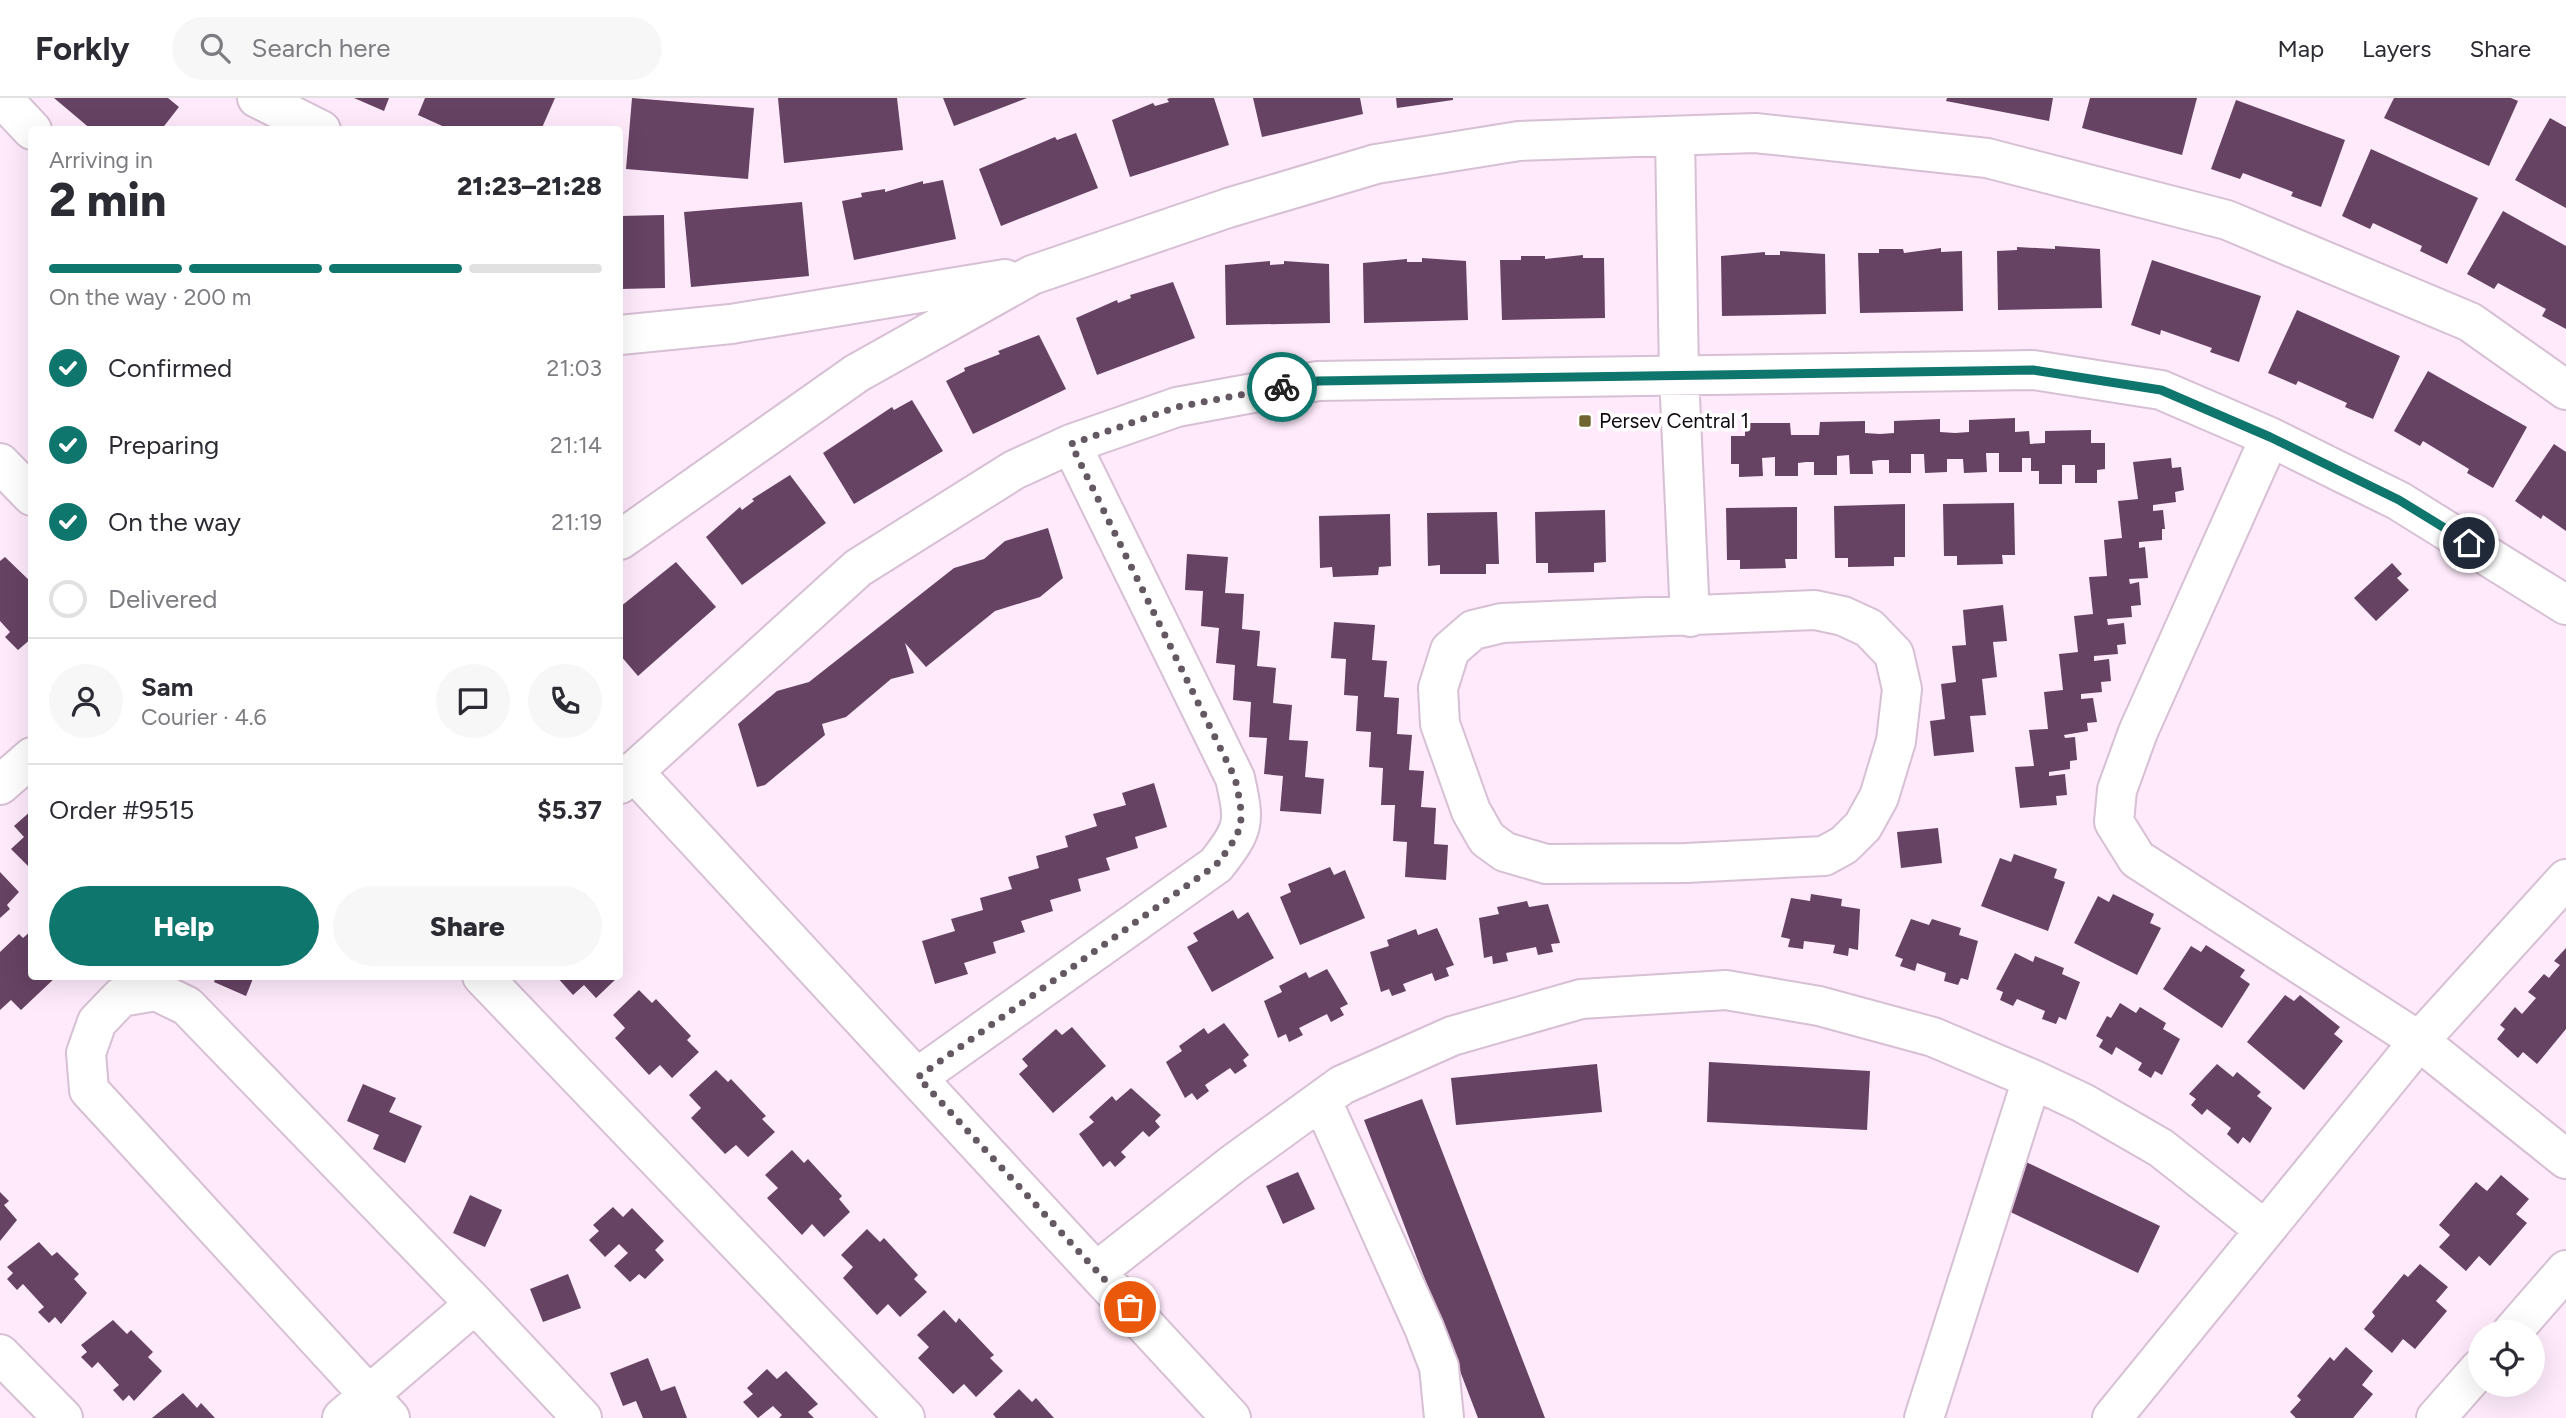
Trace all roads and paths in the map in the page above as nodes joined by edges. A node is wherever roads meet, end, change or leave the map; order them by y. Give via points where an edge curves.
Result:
1 (2, 98) edge
2 (257, 98) edge
3 (28, 126) edge
4 (313, 126) edge
5 (1675, 136) junction
6 (1031, 275) junction
7 (623, 335) edge
8 (1679, 375) junction
9 (2566, 390) edge
10 (2270, 437) junction
11 (1071, 444) junction
12 (0, 463) edge
13 (28, 492) edge
14 (623, 538) edge
15 (2566, 605) edge
16 (1690, 617) junction
17 (28, 760) edge
18 (626, 777) edge
19 (0, 785) edge
20 (2566, 879) edge
21 (486, 980) edge
22 (2418, 1041) junction
23 (918, 1077) junction
24 (2032, 1079) junction
25 (1322, 1101) junction
26 (2566, 1159) edge
27 (2265, 1230) junction
28 (1097, 1270) junction
29 (2566, 1270) edge
30 (475, 1304) junction
31 (2522, 1320) edge
32 (0, 1354) edge
33 (2468, 1382) edge
34 (366, 1410) edge
35 (63, 1418) edge
36 (582, 1418) edge
37 (905, 1418) edge
38 (1231, 1418) edge
39 (1444, 1418) edge
40 (1924, 1418) edge
41 (2112, 1418) edge
42 (2436, 1418) edge

1 - 3 street
2 - 4 street
5 - 6 street via 1518,141 1376,164 1227,208
5 - 8 street
5 - 9 street via 1755,133 1987,158 2227,220 2470,322
6 - 7 street via 731,324
6 - 14 street via 857,373
8 - 10 street via 2033,370 2161,390
8 - 11 street via 1318,381 1177,407
8 - 16 street
10 - 15 street via 2399,500
10 - 22 street via 2138,732 2117,790 2114,822 2137,859
11 - 18 street via 1014,470 858,568
11 - 23 street via 1235,778 1243,814 1238,838 1216,865
12 - 13 street
16 - 16 street via 1502,623 1473,630 1450,650 1438,688 1440,724 1471,811 1487,839 1505,852 1546,864 1686,863 1824,856 1863,826 1879,797 1896,741 1902,689 1894,654 1870,628 1815,610
17 - 19 street
18 - 23 street
20 - 22 street
21 - 37 street
22 - 26 street
22 - 27 street
23 - 28 street
24 - 25 street via 1933,1037 1818,1006 1726,990 1581,999 1452,1036 1342,1085
24 - 27 street via 2161,1148
24 - 40 street
25 - 28 street
25 - 39 street via 1424,1328 1439,1367
27 - 41 street
28 - 38 street
29 - 31 street
30 - 34 street
30 - 34 street via 187,1006 156,991 121,997 97,1022 86,1053 89,1090
30 - 36 street
32 - 35 street
33 - 42 street

